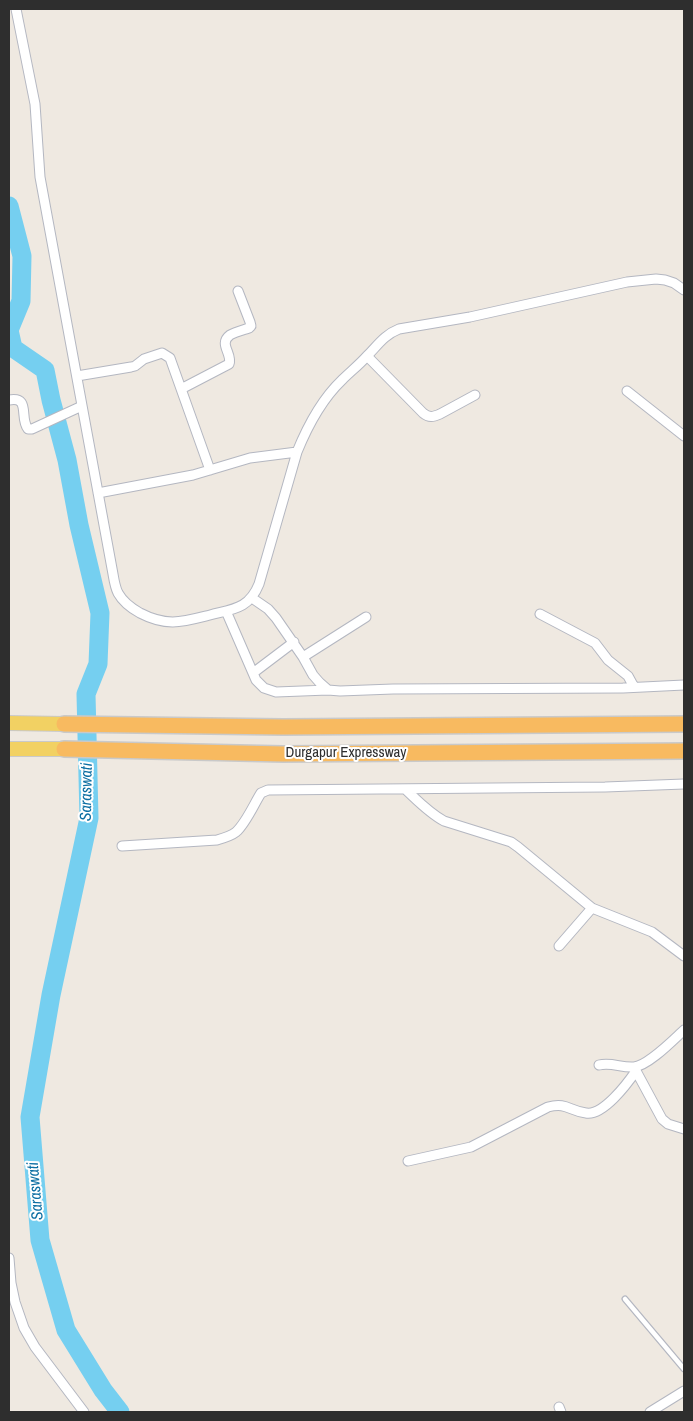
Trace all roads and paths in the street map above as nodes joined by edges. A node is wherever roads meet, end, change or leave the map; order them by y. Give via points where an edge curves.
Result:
1 (16, 9) edge
2 (684, 290) edge
3 (238, 291) dead end
4 (368, 356) junction
5 (77, 376) junction
6 (181, 390) junction
7 (627, 390) dead end
8 (475, 395) dead end
9 (9, 400) edge
10 (80, 407) junction
11 (684, 436) edge
12 (297, 452) junction
13 (210, 470) junction
14 (98, 493) junction
15 (252, 598) junction
16 (226, 611) junction
17 (540, 614) dead end
18 (366, 617) dead end
19 (294, 642) junction
20 (303, 657) junction
21 (253, 673) junction
22 (684, 685) edge
23 (634, 687) junction
24 (328, 690) junction
25 (9, 723) edge
26 (64, 724) joint
27 (684, 724) edge
28 (9, 749) edge
29 (64, 750) joint
30 (684, 751) edge
31 (684, 784) edge
32 (405, 789) junction
33 (122, 846) dead end
34 (592, 908) junction
35 (559, 946) dead end
36 (684, 956) edge
37 (684, 1030) edge
38 (599, 1065) dead end
39 (635, 1069) junction
40 (684, 1129) edge
41 (408, 1161) dead end
42 (9, 1258) edge
43 (625, 1300) dead end
44 (684, 1369) edge
45 (684, 1391) edge
46 (84, 1412) edge
47 (650, 1412) edge

1 - 5 street via 35,104 40,177
2 - 4 street via 665,280 627,282 470,317 399,329 390,332
3 - 6 street via 251,326 226,339 229,364
4 - 8 street via 430,417
4 - 12 street via 341,380 321,404
5 - 6 street via 135,366 162,352 170,358
5 - 10 street
6 - 13 street
7 - 11 street
9 - 10 street via 20,400 28,429
10 - 14 street
12 - 13 street via 250,458
12 - 15 street via 259,584
13 - 14 street
14 - 16 street via 112,574 117,591 130,608 161,622 186,621
15 - 16 street
15 - 19 street via 268,609
16 - 21 street
17 - 23 street via 595,643 608,660 628,676
18 - 20 street
19 - 20 street
19 - 21 street
20 - 24 street
21 - 24 street via 259,684 276,692
22 - 23 street
23 - 24 street
25 - 26 main road, Durgapur Expressway
26 - 27 highway, Durgapur Expressway via 302,727
28 - 29 main road, Durgapur Expressway
29 - 30 highway, Durgapur Expressway via 283,754
31 - 32 street
32 - 33 street via 268,790 261,792 242,825 228,836 217,840
32 - 34 street via 444,821 518,846
34 - 35 street
34 - 36 street via 652,932
37 - 39 street
38 - 39 street via 613,1064
39 - 40 street via 662,1120
39 - 41 street via 616,1095 592,1113 556,1105 471,1147
42 - 46 street via 15,1302 24,1328
43 - 44 lane
45 - 47 street

